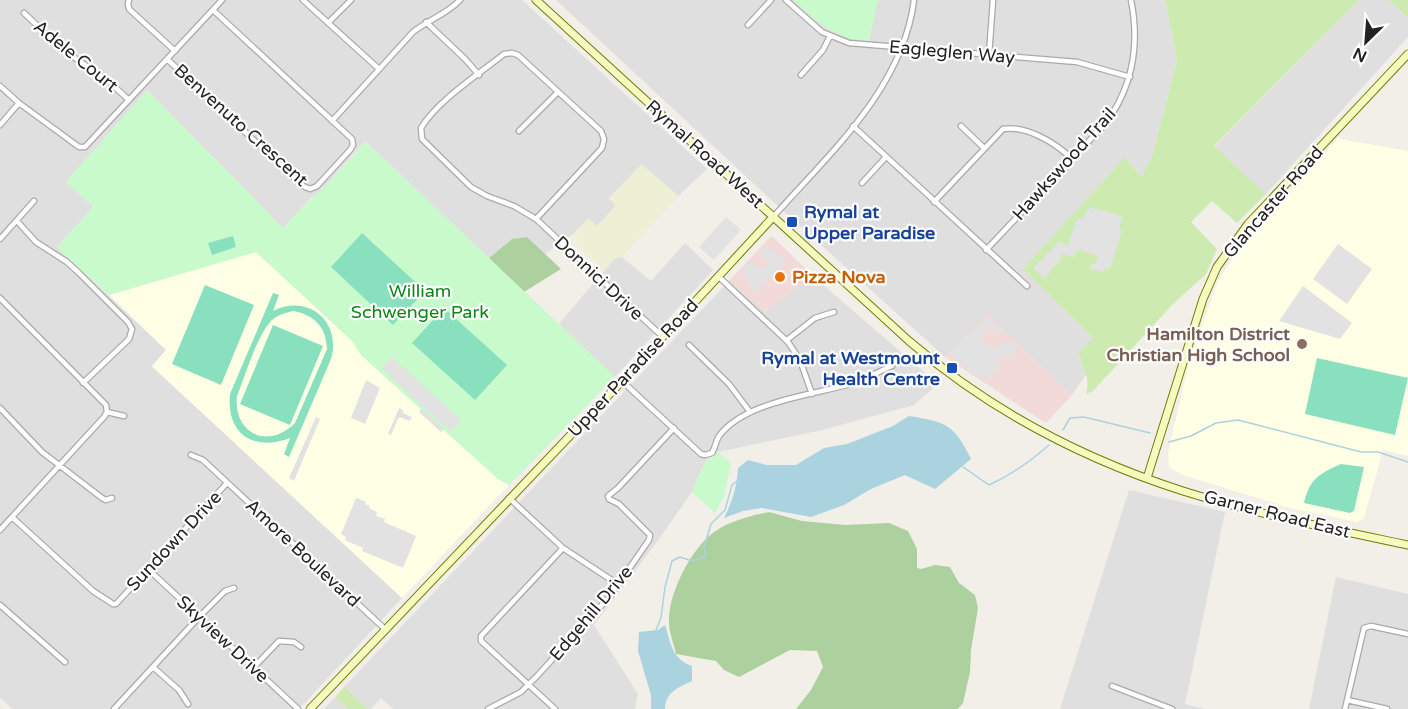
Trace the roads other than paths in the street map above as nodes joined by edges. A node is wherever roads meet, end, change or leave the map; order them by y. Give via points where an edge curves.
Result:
1 (129, 0) edge
2 (222, 0) edge
3 (303, 0) edge
4 (351, 0) edge
5 (460, 0) edge
6 (536, 0) edge
7 (771, 0) edge
8 (786, 0) edge
9 (914, 0) edge
10 (993, 0) edge
11 (1131, 0) edge
12 (213, 10) junction
13 (24, 13) dead end
14 (426, 22) junction
15 (328, 23) junction
16 (748, 25) dead end
17 (830, 36) junction
18 (902, 48) junction
19 (175, 51) junction
20 (1408, 54) edge
21 (989, 55) junction
22 (167, 59) junction
23 (379, 69) junction
24 (478, 75) junction
25 (801, 75) dead end
26 (1130, 77) junction
27 (0, 86) edge
28 (558, 92) junction
29 (129, 100) junction
30 (19, 103) junction
31 (333, 121) junction
32 (0, 125) edge
33 (853, 126) junction
34 (961, 126) dead end
35 (519, 131) dead end
36 (984, 148) junction
37 (886, 157) junction
38 (1072, 159) junction
39 (862, 183) dead end
40 (34, 201) dead end
41 (934, 202) junction
42 (774, 216) junction
43 (536, 219) junction
44 (16, 221) junction
45 (0, 238) edge
46 (986, 250) junction
47 (720, 277) junction
48 (1027, 286) dead end
49 (0, 298) edge
50 (834, 312) dead end
51 (663, 337) junction
52 (786, 340) junction
53 (688, 345) dead end
54 (892, 366) dead end
55 (622, 381) junction
56 (83, 383) junction
57 (812, 394) junction
58 (0, 408) edge
59 (107, 412) junction
60 (750, 412) junction
61 (124, 416) dead end
62 (674, 428) junction
63 (191, 455) dead end
64 (59, 466) junction
65 (1147, 478) junction
66 (227, 483) junction
67 (112, 498) dead end
68 (510, 498) junction
69 (12, 518) junction
70 (0, 530) edge
71 (1408, 545) edge
72 (563, 548) junction
73 (148, 569) junction
74 (619, 585) junction
75 (234, 588) dead end
76 (0, 605) edge
77 (199, 617) junction
78 (386, 630) junction
79 (1408, 633) edge
80 (301, 647) dead end
81 (65, 662) dead end
82 (153, 667) junction
83 (254, 667) junction
84 (528, 684) junction
85 (1113, 686) dead end
86 (1347, 700) junction
87 (188, 704) dead end
88 (114, 709) edge
89 (298, 709) edge
90 (310, 709) edge
91 (488, 709) edge
92 (555, 709) edge
93 (1172, 709) edge
94 (1345, 709) edge
95 (1387, 709) edge

1 - 19 street via 129,9
2 - 12 street
3 - 15 street
4 - 15 street
5 - 14 street
6 - 42 main road, Rymal Road West
7 - 16 street
8 - 17 street, Eagleglen Way
9 - 18 street, Upper Paradise Road
10 - 21 street
11 - 26 street, Hawkswood Trail via 1135,39
12 - 19 street
12 - 31 street, Benvenuto Crescent
13 - 29 street, Adele Court via 63,50
14 - 23 street
14 - 24 street
15 - 23 street
17 - 18 street, Eagleglen Way via 849,43
17 - 25 street
18 - 21 street, Eagleglen Way
18 - 33 street, Upper Paradise Road via 885,83
19 - 22 street
20 - 65 main road, Glancaster Road via 1248,224 1219,264 1200,309
21 - 26 street, Eagleglen Way via 1077,62
22 - 29 street
22 - 31 street, Benvenuto Crescent via 310,189 353,146 352,139
23 - 31 street
24 - 28 street, Donnici Drive via 504,54 512,53
24 - 43 street, Donnici Drive via 425,121 422,139 471,187
26 - 38 street, Hawkswood Trail via 1115,111
27 - 30 street
28 - 35 street
28 - 43 street, Donnici Drive via 601,131 604,144
29 - 30 street via 83,148
30 - 32 street
33 - 37 street
33 - 42 street, Upper Paradise Road
34 - 36 street
36 - 38 street via 1003,129 1010,128 1045,139
36 - 41 street
37 - 39 street
37 - 41 street
38 - 46 street, Hawkswood Trail
40 - 44 street
41 - 46 street
42 - 47 main road, Upper Paradise Road
42 - 65 main road, Rymal Road West via 890,324 954,377 1063,443
43 - 51 street, Donnici Drive
44 - 45 street
44 - 56 street via 36,242 68,262 128,322 132,331 129,339
46 - 48 street
47 - 51 main road, Upper Paradise Road
47 - 52 street
49 - 56 street
50 - 52 street via 815,318
51 - 55 main road, Upper Paradise Road
52 - 57 street via 800,360
53 - 60 street via 729,384
54 - 57 street
55 - 62 street
55 - 68 main road, Upper Paradise Road
56 - 59 street via 106,405
57 - 60 street
58 - 64 street
59 - 61 street
59 - 64 street
60 - 62 street via 726,429 709,455 701,454
62 - 74 street, Edgehill Drive via 608,496 650,535
63 - 66 street, Amore Boulevard via 200,458
64 - 67 street via 102,498
64 - 69 street
65 - 71 main road, Garner Road East via 1256,512
66 - 73 street, Sundown Drive
66 - 78 street, Amore Boulevard
68 - 72 street
68 - 78 main road, Upper Paradise Road
69 - 70 street
69 - 73 street, Sundown Drive via 93,591 113,604
72 - 74 street
72 - 84 street via 481,636
73 - 77 street, Skyview Drive
74 - 84 street, Edgehill Drive
75 - 77 street via 225,591
76 - 81 street
77 - 82 street
77 - 83 street, Skyview Drive
78 - 90 main road, Upper Paradise Road
79 - 86 street via 1364,628
80 - 83 street via 279,640
82 - 87 street via 179,690
82 - 88 street
83 - 89 street, Skyview Drive
84 - 91 street, Edgehill Drive via 513,697
84 - 92 street
85 - 93 street
86 - 94 street
86 - 95 street

